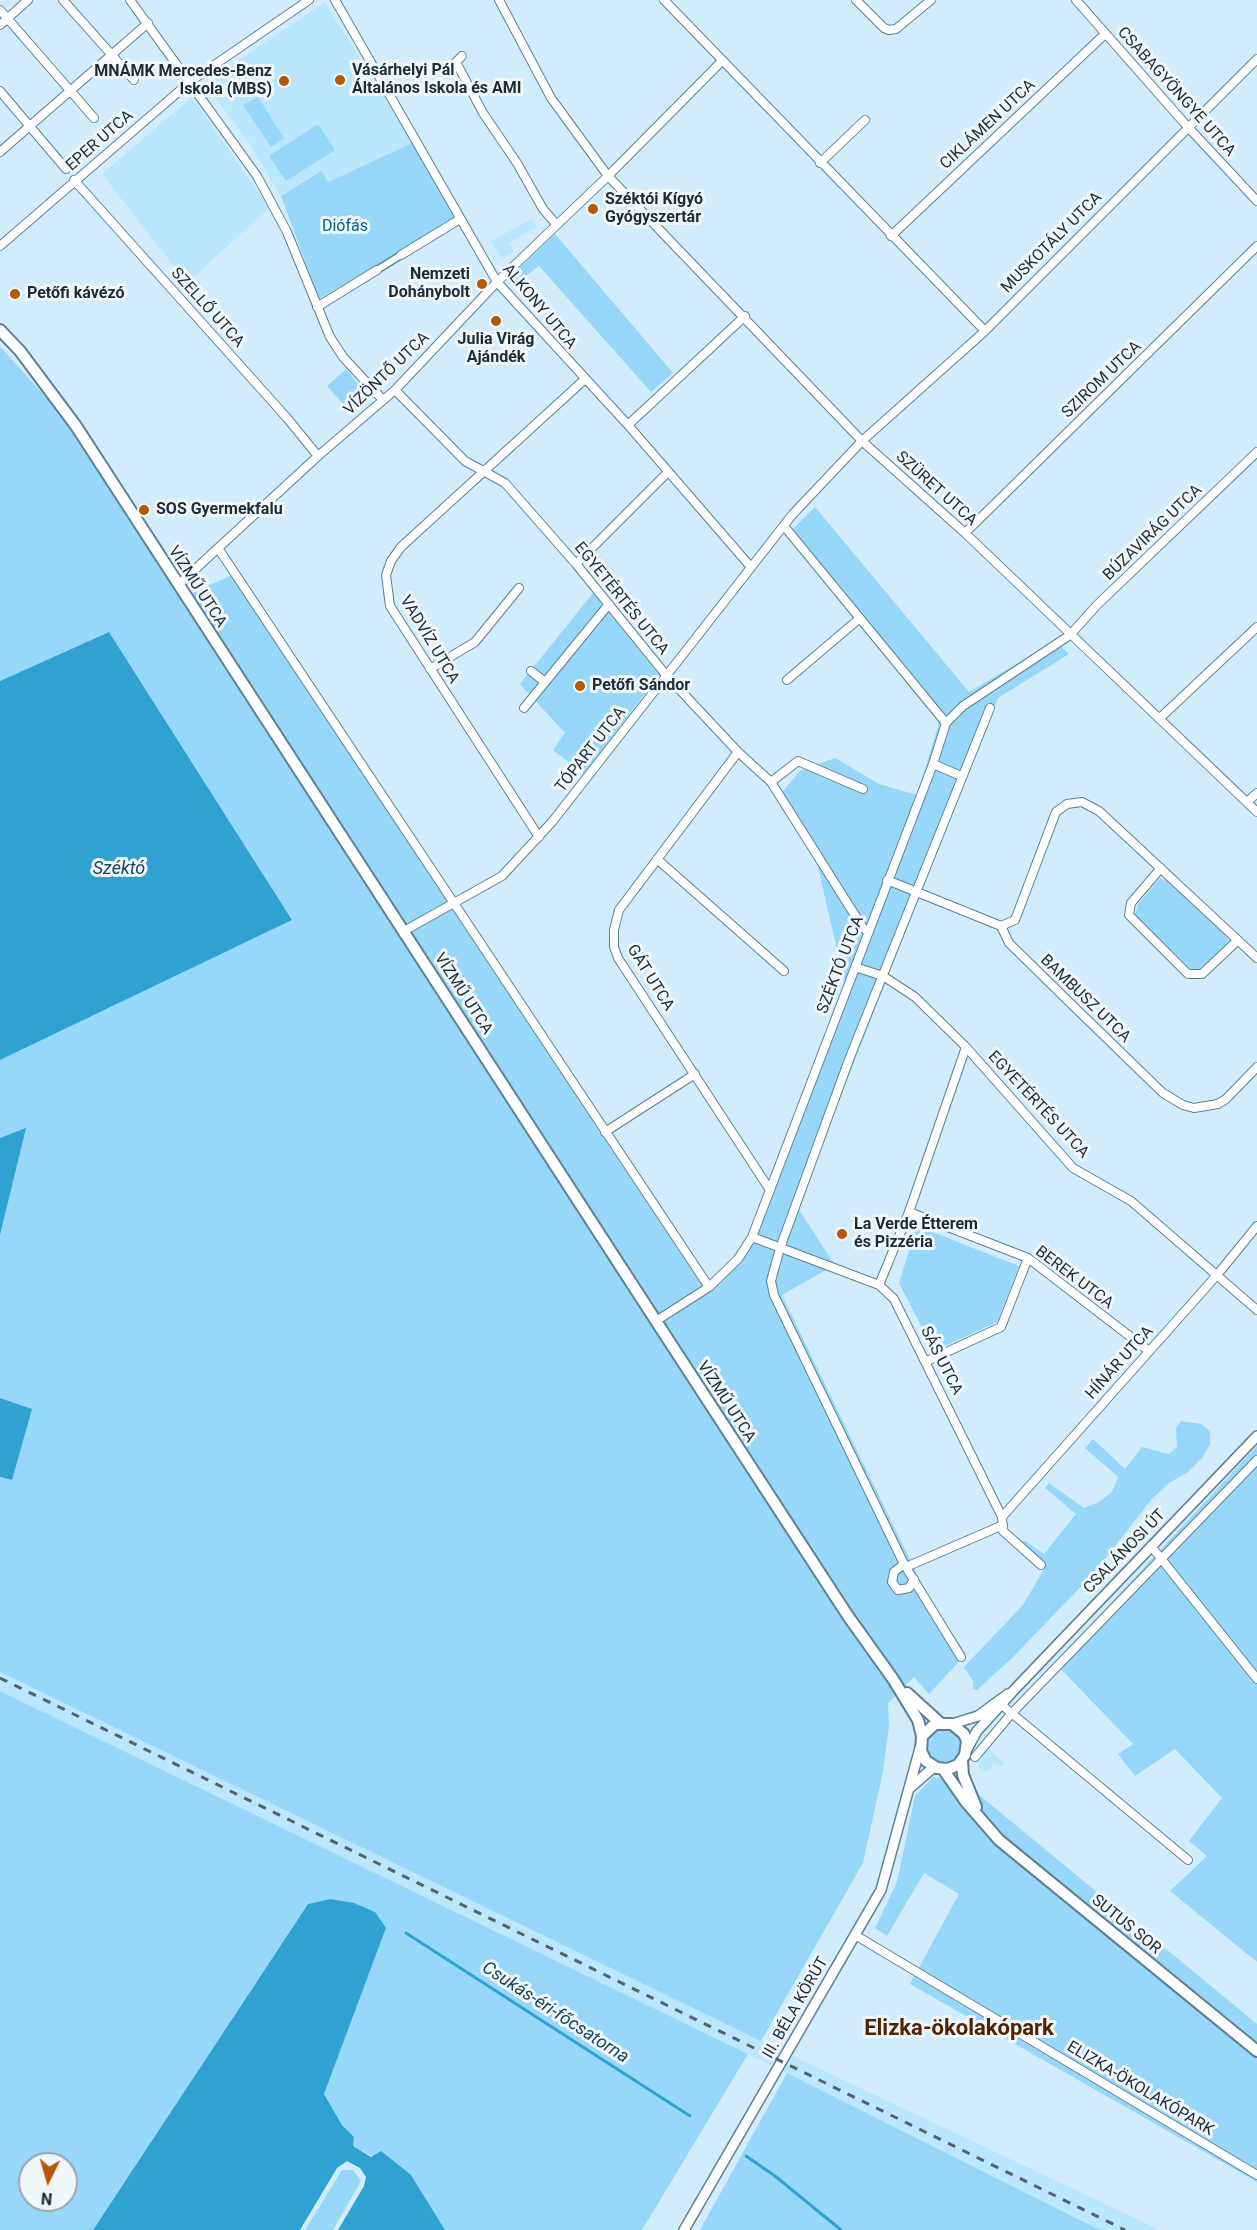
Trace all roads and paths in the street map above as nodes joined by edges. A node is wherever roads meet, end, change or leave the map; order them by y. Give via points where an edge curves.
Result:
1 (27, 0) edge
2 (63, 0) edge
3 (130, 0) edge
4 (309, 0) edge
5 (335, 0) edge
6 (499, 0) edge
7 (664, 0) edge
8 (856, 0) edge
9 (931, 0) edge
10 (1076, 0) edge
11 (0, 10) edge
12 (7, 19) junction
13 (148, 23) junction
14 (0, 25) edge
15 (1105, 34) junction
16 (111, 56) junction
17 (462, 56) dead end
18 (1257, 59) edge
19 (722, 61) junction
20 (134, 80) dead end
21 (191, 81) junction
22 (0, 91) edge
23 (71, 92) junction
24 (94, 118) dead end
25 (865, 120) dead end
26 (30, 126) junction
27 (1187, 126) junction
28 (0, 152) edge
29 (820, 163) junction
30 (66, 169) dead end
31 (608, 176) junction
32 (74, 180) junction
33 (1257, 201) edge
34 (460, 219) junction
35 (556, 224) junction
36 (891, 236) junction
37 (0, 246) edge
38 (1257, 246) edge
39 (401, 255) joint
40 (377, 270) joint
41 (497, 282) junction
42 (317, 307) junction
43 (745, 316) junction
44 (0, 330) edge
45 (985, 331) junction
46 (584, 380) junction
47 (395, 390) junction
48 (383, 400) junction
49 (628, 425) junction
50 (862, 441) junction
51 (1257, 452) edge
52 (318, 456) junction
53 (485, 472) junction
54 (667, 473) junction
55 (784, 526) junction
56 (965, 533) junction
57 (218, 548) junction
58 (576, 564) junction
59 (750, 566) junction
60 (178, 585) junction
61 (519, 588) dead end
62 (609, 604) junction
63 (860, 618) junction
64 (1257, 627) edge
65 (1070, 635) junction
66 (430, 669) junction
67 (531, 671) dead end
68 (666, 675) junction
69 (787, 680) dead end
70 (545, 682) junction
71 (524, 708) dead end
72 (990, 708) dead end
73 (1160, 718) junction
74 (946, 723) junction
75 (738, 752) junction
76 (933, 764) junction
77 (961, 776) junction
78 (771, 782) junction
79 (863, 789) dead end
80 (1257, 793) edge
81 (1247, 802) junction
82 (1257, 812) edge
83 (539, 837) junction
84 (657, 859) junction
85 (1161, 868) junction
86 (887, 880) junction
87 (918, 893) junction
88 (456, 902) junction
89 (1001, 926) junction
90 (404, 931) junction
91 (868, 931) junction
92 (1238, 940) junction
93 (1257, 958) edge
94 (855, 967) junction
95 (784, 971) dead end
96 (883, 976) junction
97 (966, 1047) junction
98 (1257, 1067) edge
99 (694, 1074) junction
100 (605, 1132) junction
101 (770, 1190) junction
102 (909, 1212) junction
103 (1257, 1226) edge
104 (752, 1237) junction
105 (780, 1248) junction
106 (1028, 1258) junction
107 (1217, 1275) junction
108 (879, 1285) junction
109 (709, 1287) junction
110 (1257, 1310) edge
111 (656, 1321) junction
112 (1149, 1352) junction
113 (927, 1361) junction
114 (1257, 1436) edge
115 (1257, 1460) edge
116 (1002, 1521) junction
117 (1151, 1546) junction
118 (1161, 1559) junction
119 (905, 1565) junction
120 (1041, 1565) dead end
121 (914, 1579) junction
122 (961, 1657) dead end
123 (893, 1679) junction
124 (1257, 1679) edge
125 (1015, 1689) junction
126 (1003, 1706) junction
127 (1012, 1713) junction
128 (940, 1723) junction
129 (952, 1724) junction
130 (921, 1741) junction
131 (971, 1753) junction
132 (962, 1761) junction
133 (938, 1768) junction
134 (907, 1790) junction
135 (981, 1818) junction
136 (1188, 1860) dead end
137 (855, 1935) junction
138 (1257, 2051) edge
139 (1257, 2175) edge
140 (684, 2230) edge

1 - 12 street
2 - 16 street
3 - 13 street
4 - 21 street, EPER UTCA via 259,39
5 - 34 street, ALKONY UTCA
6 - 31 street, SZÜRET UTCA via 551,98
7 - 19 street
8 - 9 street via 889,30 896,29
10 - 15 street, CSABAGYÖNGYE UTCA
11 - 12 street
12 - 14 street
12 - 23 street
13 - 16 street
13 - 21 street
15 - 27 street, CSABAGYÖNGYE UTCA
15 - 36 street, CIKLÁMEN UTCA
16 - 20 street
16 - 23 street
17 - 35 street via 456,62 483,113
18 - 27 street, MUSKOTÁLY UTCA
19 - 29 street
19 - 31 street, VÍZÖNTŐ UTCA
21 - 32 street, EPER UTCA
21 - 42 street via 274,204
22 - 26 street
23 - 24 street
23 - 26 street
25 - 29 street
26 - 28 street
26 - 30 street
27 - 33 street, CSABAGYÖNGYE UTCA
27 - 45 street, MUSKOTÁLY UTCA
29 - 36 street
31 - 35 street, VÍZÖNTŐ UTCA
31 - 43 street, SZÜRET UTCA
32 - 37 street, EPER UTCA
32 - 52 street, SZELLŐ UTCA
34 - 39 street
34 - 41 street, ALKONY UTCA
35 - 41 street, VÍZÖNTŐ UTCA
36 - 45 street
38 - 56 street, SZIROM UTCA
39 - 40 street
40 - 42 street
41 - 46 street, ALKONY UTCA
41 - 47 street, VÍZÖNTŐ UTCA
42 - 48 street via 343,357
43 - 49 street
43 - 50 street, SZÜRET UTCA
44 - 60 main road, VÍZMŰ UTCA via 76,426
45 - 50 street, MUSKOTÁLY UTCA
46 - 49 street, ALKONY UTCA
46 - 53 street, VADVÍZ UTCA
47 - 48 street, VÍZÖNTŐ UTCA
47 - 53 street, EGYETÉRTÉS UTCA via 465,461
48 - 52 street, VÍZÖNTŐ UTCA
49 - 54 street, ALKONY UTCA
50 - 55 street, TÓPART UTCA
50 - 56 street, SZÜRET UTCA
51 - 65 street, BÚZAVIRÁG UTCA
52 - 57 street, VÍZÖNTŐ UTCA
53 - 58 street, EGYETÉRTÉS UTCA via 505,483
53 - 66 street, VADVÍZ UTCA via 401,547 386,575 390,606
54 - 58 street
54 - 59 street, ALKONY UTCA
55 - 59 street, TÓPART UTCA
55 - 63 street
56 - 65 street, SZÜRET UTCA
57 - 60 street, VÍZÖNTŐ UTCA
57 - 88 street
58 - 62 street, EGYETÉRTÉS UTCA
59 - 68 street, TÓPART UTCA
60 - 90 main road, VÍZMŰ UTCA
61 - 66 street via 476,642
62 - 68 street, EGYETÉRTÉS UTCA
62 - 70 street
63 - 69 street
63 - 74 street
64 - 73 street
65 - 73 street, SZÜRET UTCA
65 - 74 street, SZÉKTÓ UTCA via 963,706
66 - 83 street, VADVÍZ UTCA
67 - 70 street
68 - 75 street, EGYETÉRTÉS UTCA
68 - 83 street, TÓPART UTCA
70 - 71 street
72 - 77 street
73 - 81 street, SZÜRET UTCA
74 - 76 street, SZÉKTÓ UTCA
75 - 78 street, EGYETÉRTÉS UTCA
75 - 84 street, GÁT UTCA
76 - 77 street
76 - 86 street, SZÉKTÓ UTCA
77 - 87 street
78 - 79 street via 798,761
78 - 91 street, EGYETÉRTÉS UTCA
80 - 81 street
81 - 82 street, SZÜRET UTCA
83 - 88 street, TÓPART UTCA via 502,876
84 - 95 street
84 - 99 street, GÁT UTCA via 619,910 614,947
85 - 89 street via 1094,807 1082,802 1067,804 1056,812 1015,920
85 - 92 street
85 - 92 street via 1131,903 1130,915 1188,974 1202,974
86 - 87 street
86 - 91 street, SZÉKTÓ UTCA
87 - 89 street
87 - 96 street
88 - 90 street, TÓPART UTCA
88 - 100 street
89 - 98 street, BAMBUSZ UTCA via 1009,943 1163,1093 1183,1105 1194,1108 1218,1104
90 - 111 main road, VÍZMŰ UTCA
91 - 94 street, SZÉKTÓ UTCA
92 - 93 street
94 - 96 street, EGYETÉRTÉS UTCA
94 - 101 street, SZÉKTÓ UTCA
96 - 97 street, EGYETÉRTÉS UTCA via 915,997
96 - 105 street
97 - 102 street
97 - 107 street, EGYETÉRTÉS UTCA via 1073,1167 1131,1201
99 - 100 street
99 - 101 street, GÁT UTCA
100 - 109 street
101 - 104 street, SZÉKTÓ UTCA
102 - 106 street, BEREK UTCA
102 - 108 street
103 - 107 street, HÍNÁR UTCA
104 - 105 street, SÁS UTCA
104 - 109 street, SZÉKTÓ UTCA via 738,1259
105 - 108 street, SÁS UTCA
105 - 119 street via 772,1274 774,1295
106 - 112 street, BEREK UTCA
106 - 113 street via 1001,1327
107 - 110 street, EGYETÉRTÉS UTCA
107 - 112 street, HÍNÁR UTCA
108 - 113 street, SÁS UTCA via 894,1299
109 - 111 street, SZÉKTÓ UTCA
111 - 123 main road, VÍZMŰ UTCA
112 - 116 street, HÍNÁR UTCA
113 - 116 street, SÁS UTCA
114 - 117 street, CSALÁNOSI ÚT
115 - 118 street
116 - 119 street
116 - 120 street, SÁS UTCA via 1004,1531
117 - 118 street
117 - 125 street, CSALÁNOSI ÚT
118 - 124 street
118 - 127 street
119 - 121 street
119 - 121 street via 894,1572 892,1582 898,1590 909,1588
121 - 122 street
123 - 128 main road
123 - 130 main road via 918,1720
125 - 126 street, CSALÁNOSI ÚT
125 - 129 street, CSALÁNOSI ÚT via 978,1716
126 - 127 street
126 - 131 street, CSALÁNOSI ÚT via 977,1731
127 - 131 street
127 - 136 street
128 - 129 main road
128 - 130 main road via 930,1727
129 - 131 main road via 964,1734
130 - 133 main road via 926,1761
130 - 134 street, III. BÉLA KÖRÚT
131 - 132 main road
132 - 133 main road via 953,1767
132 - 135 main road via 968,1791
133 - 134 street
133 - 135 main road, SUTUS SOR
134 - 137 street, III. BÉLA KÖRÚT via 884,1881
135 - 138 main road, SUTUS SOR via 1016,1854
137 - 139 street, ELIZKA-ÖKOLAKÓPARK
137 - 140 street, III. BÉLA KÖRÚT

